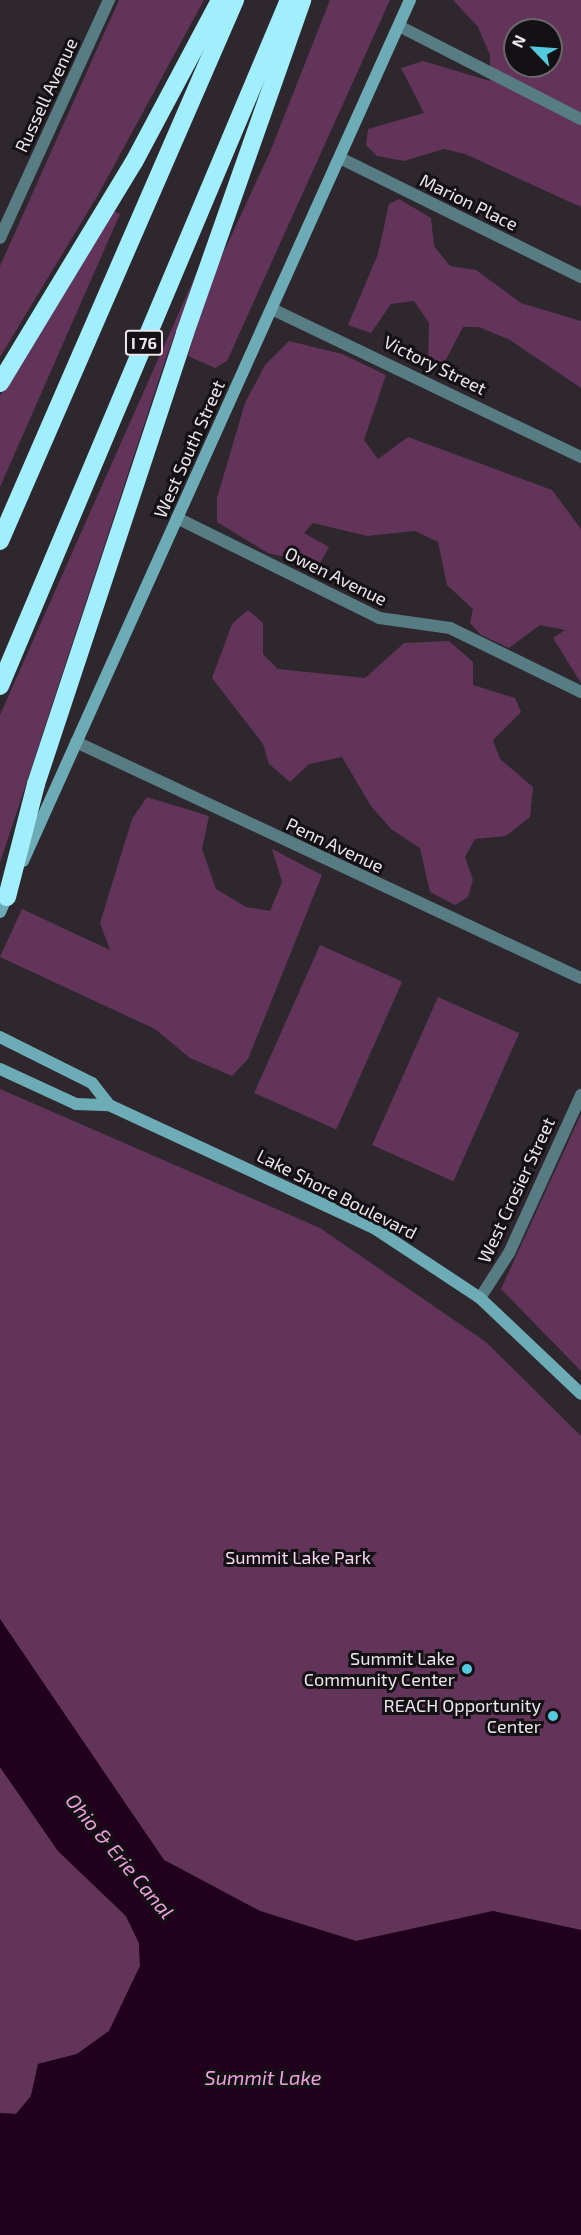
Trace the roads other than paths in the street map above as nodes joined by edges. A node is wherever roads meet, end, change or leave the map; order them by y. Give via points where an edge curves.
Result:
1 (109, 0) edge
2 (220, 0) edge
3 (236, 0) edge
4 (289, 0) edge
5 (302, 0) edge
6 (410, 0) edge
7 (399, 26) junction
8 (581, 118) edge
9 (340, 158) junction
10 (5, 212) edge
11 (0, 238) edge
12 (581, 277) edge
13 (272, 309) junction
14 (0, 383) edge
15 (581, 457) edge
16 (177, 518) junction
17 (0, 541) edge
18 (0, 686) edge
19 (581, 692) edge
20 (75, 742) junction
21 (3, 905) edge
22 (581, 978) edge
23 (0, 1037) edge
24 (0, 1069) edge
25 (581, 1095) edge
26 (109, 1105) junction
27 (480, 1298) junction
28 (581, 1394) edge

1 - 10 street, Russell Avenue
2 - 14 highway via 134,162
3 - 17 highway
4 - 18 highway, I 76
5 - 21 highway via 36,784
6 - 7 main road, West South Street
7 - 8 street
7 - 9 main road, West South Street
9 - 12 street, Marion Place
9 - 13 main road, West South Street
10 - 11 street, Russell Avenue
13 - 15 street, Victory Street
13 - 16 main road, West South Street
16 - 19 street, Owen Avenue via 379,618 450,628
16 - 20 main road, West South Street
20 - 21 main road, West South Street
20 - 22 street, Penn Avenue
23 - 26 main road, Lake Shore Boulevard via 92,1083
24 - 26 main road, Lake Shore Boulevard via 76,1104
25 - 27 street, West Crosier Street via 509,1253
26 - 27 main road, Lake Shore Boulevard via 374,1228
27 - 28 main road, Lake Shore Boulevard

